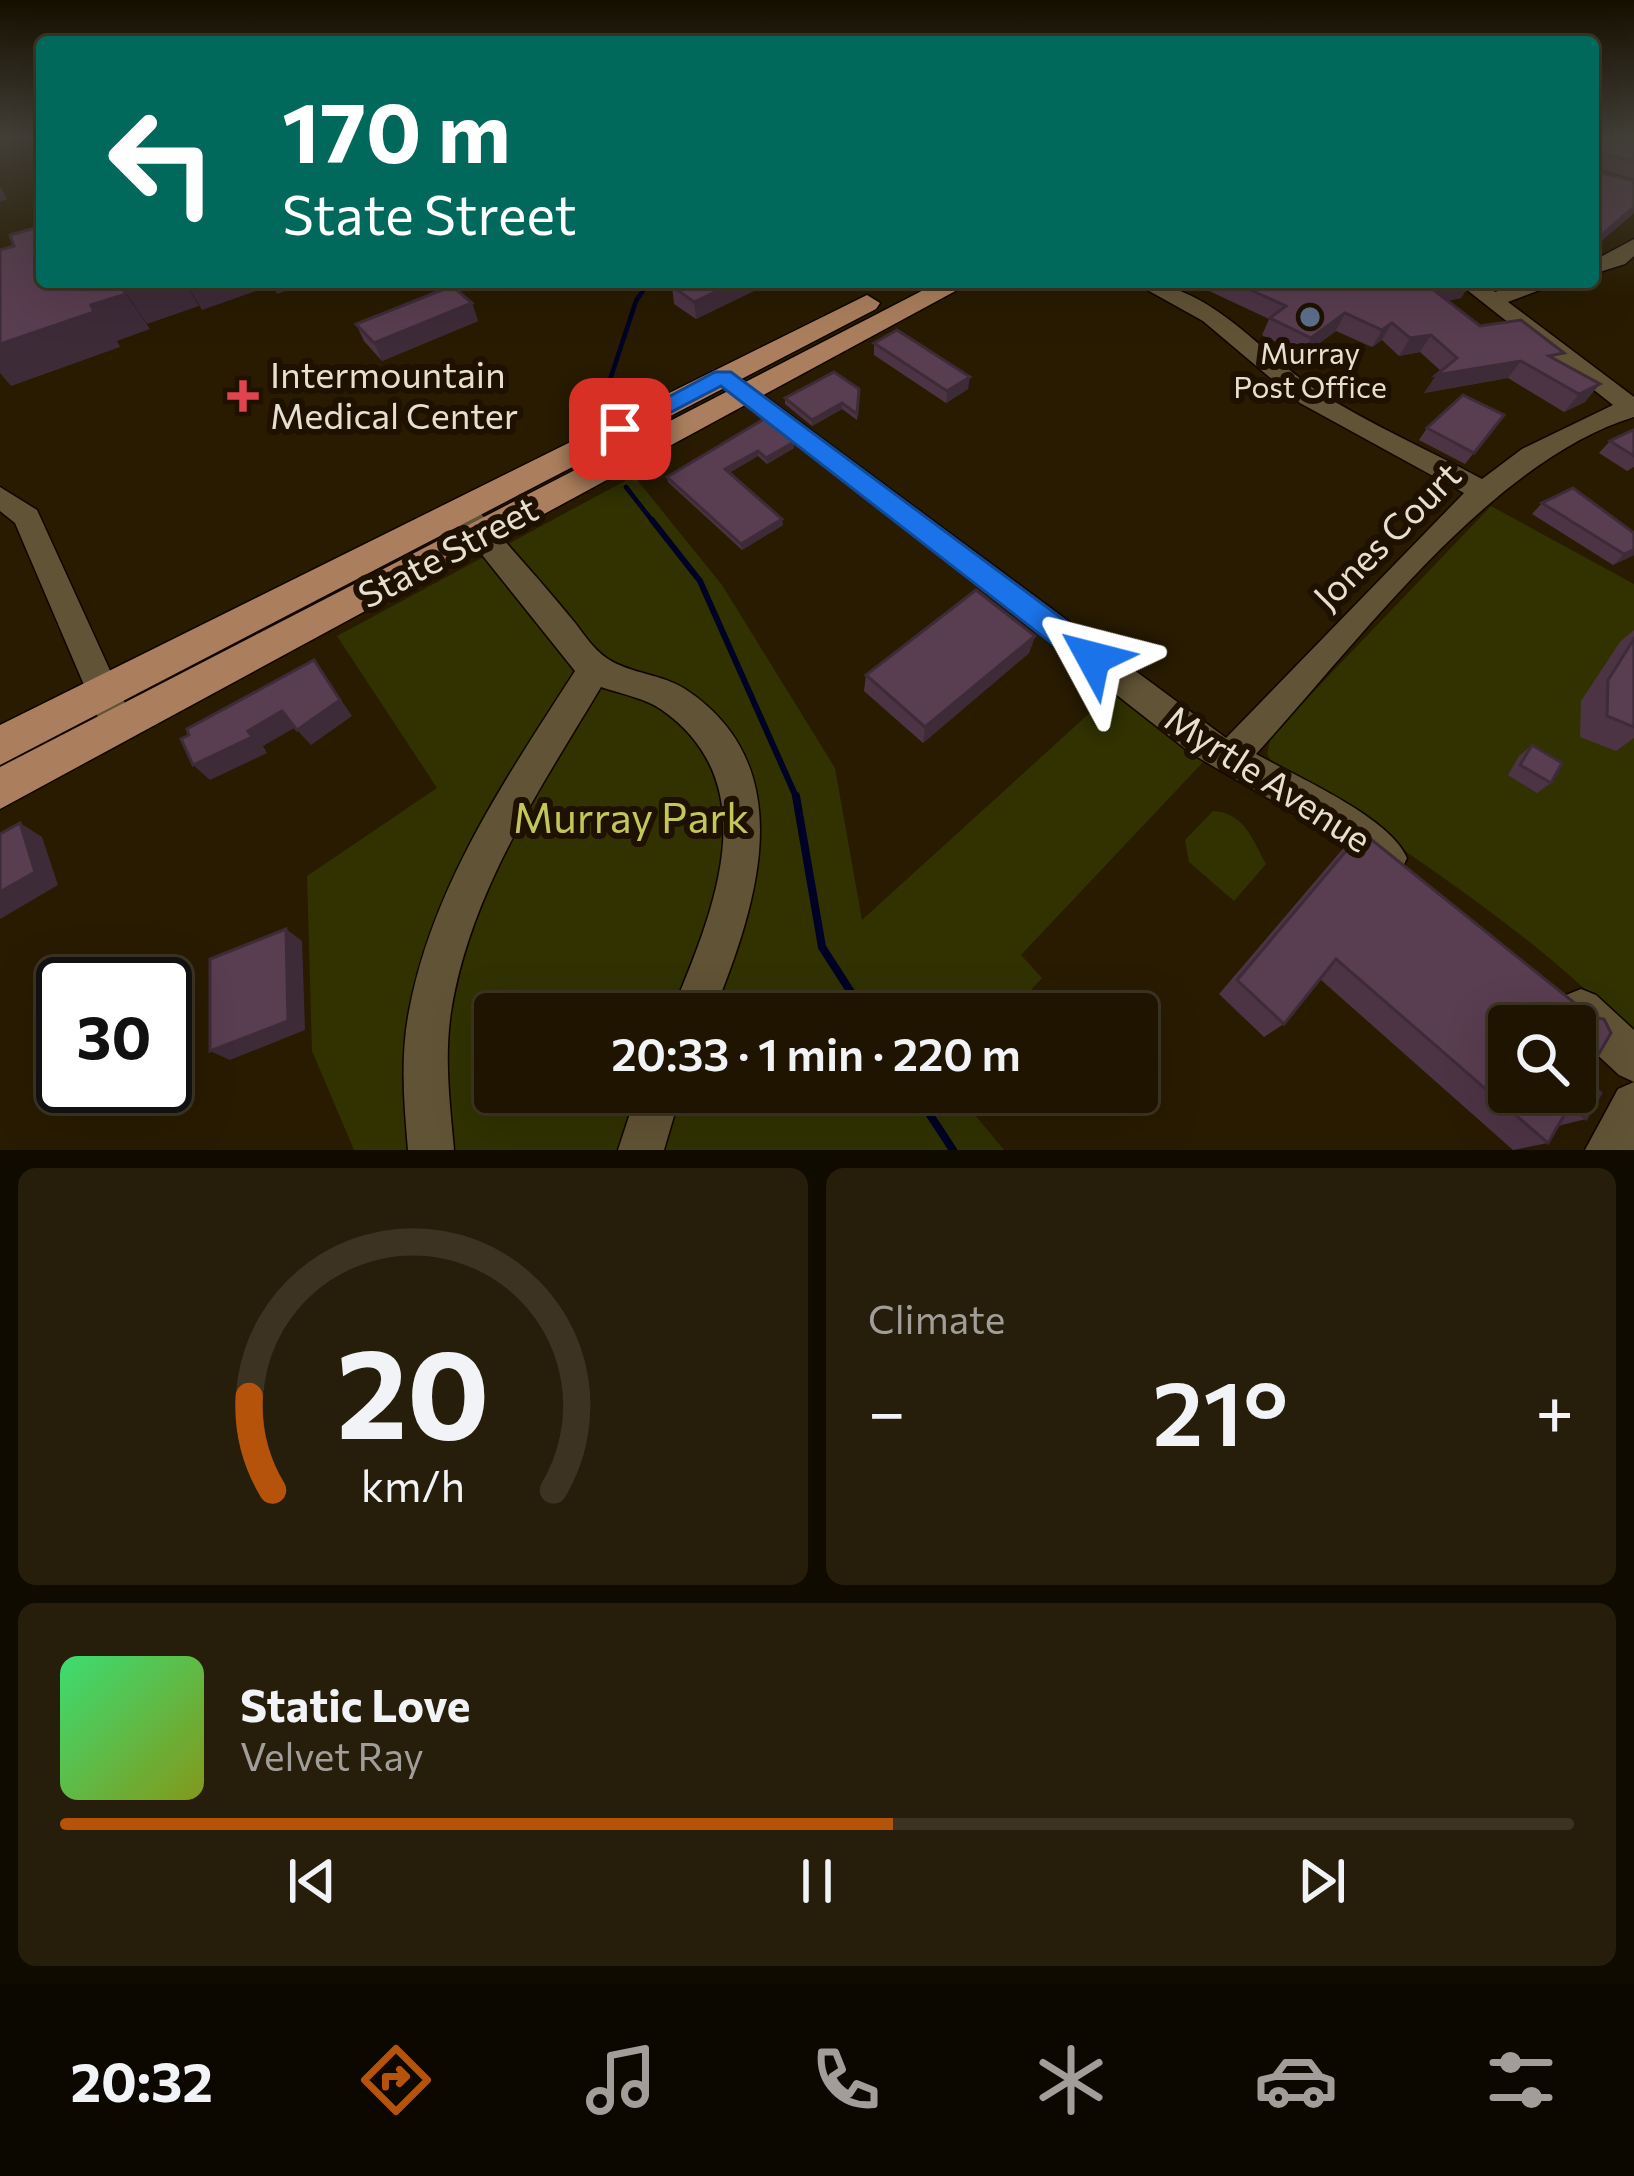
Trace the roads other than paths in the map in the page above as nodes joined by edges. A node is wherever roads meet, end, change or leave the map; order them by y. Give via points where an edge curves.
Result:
1 (1634, 245) edge
2 (1599, 266) edge
3 (898, 288) edge
4 (946, 288) edge
5 (1156, 288) edge
6 (1173, 288) edge
7 (1476, 288) edge
8 (1530, 288) edge
9 (1491, 300) junction
10 (1255, 349) junction
11 (735, 385) junction
12 (1633, 408) edge
13 (1483, 491) junction
14 (0, 496) edge
15 (471, 522) junction
16 (595, 668) junction
17 (111, 710) junction
18 (0, 746) edge
19 (1228, 760) junction
20 (0, 789) edge
21 (1410, 874) edge
22 (1548, 984) edge
23 (701, 993) edge
24 (1634, 1060) edge
25 (1634, 1105) edge
26 (652, 1113) edge
27 (431, 1150) edge
28 (641, 1150) edge
29 (1608, 1150) edge

1 - 2 street
3 - 11 main road, State Street
4 - 11 main road, State Street
5 - 10 street
6 - 10 street via 1222,313
7 - 9 street
8 - 9 street
9 - 12 street
10 - 13 street via 1322,405
11 - 15 main road, State Street
11 - 19 street, Myrtle Avenue
12 - 13 street, Jones Court via 1556,440
13 - 19 street, Jones Court
14 - 17 street via 27,517
15 - 16 street
15 - 17 main road, State Street
16 - 23 street via 673,698 736,767 744,829 739,877
16 - 27 street via 498,822 442,953 422,1054
17 - 18 main road, State Street
17 - 20 main road, State Street
19 - 21 street, Myrtle Avenue via 1332,816
22 - 24 street
25 - 29 street
26 - 28 street

